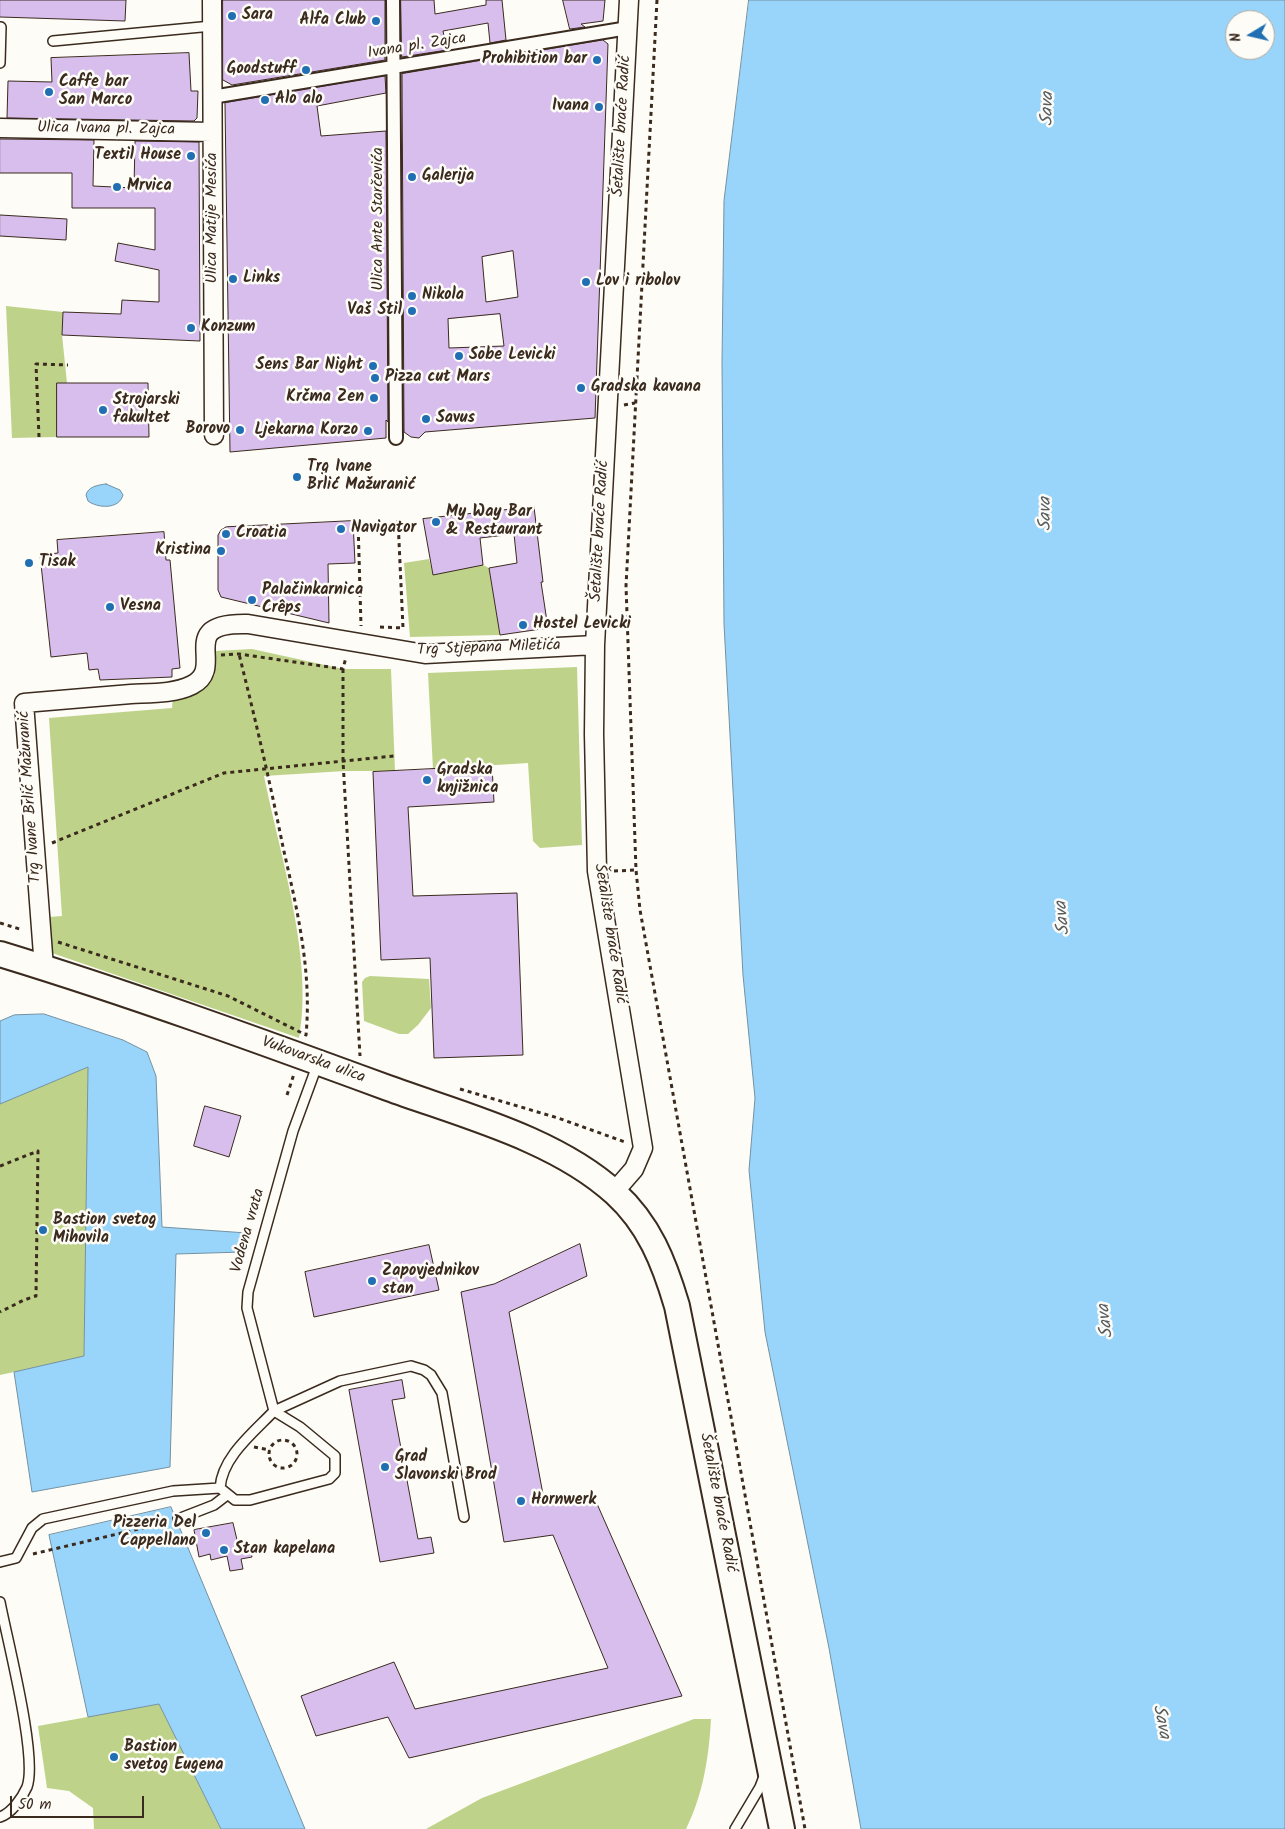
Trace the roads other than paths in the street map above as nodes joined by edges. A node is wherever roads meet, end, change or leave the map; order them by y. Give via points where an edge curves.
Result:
1 (212, 0) edge
2 (393, 0) edge
3 (629, 0) edge
4 (212, 26) junction
5 (2, 27) dead end
6 (628, 28) junction
7 (53, 41) dead end
8 (0, 63) edge
9 (394, 67) junction
10 (212, 97) junction
11 (0, 128) edge
12 (212, 132) junction
13 (214, 435) dead end
14 (396, 438) dead end
15 (595, 644) junction
16 (383, 648) joint
17 (0, 954) edge
18 (44, 968) junction
19 (318, 1063) junction
20 (614, 1192) junction
21 (274, 1411) junction
22 (224, 1491) junction
23 (464, 1517) dead end
24 (178, 1519) road end
25 (0, 1562) edge
26 (0, 1602) edge
27 (769, 1762) junction
28 (0, 1817) edge
29 (735, 1829) edge
30 (782, 1829) edge

1 - 4 street, Ulica Matije Mesića
2 - 9 street, Ulica Ante Starčevića
3 - 6 street, Šetalište braće Radić
4 - 7 lane
4 - 10 street, Ulica Matije Mesića
5 - 8 lane
6 - 9 street, Ivana pl. Zajca
6 - 15 street, Šetalište braće Radić
9 - 10 street, Ivana pl. Zajca
9 - 14 street, Ulica Ante Starčevića
10 - 12 street, Ulica Matije Mesića
11 - 12 street, Ulica Ivana pl. Zajca
12 - 13 street, Ulica Matije Mesića
15 - 16 street, Trg Stjepana Miletića via 425,654
15 - 20 street, Šetalište braće Radić via 597,871 643,1148 634,1169
16 - 18 street, Trg Ivane Brlić Mažuranić via 248,624 220,625 207,637 204,672 190,686 162,692 24,703
17 - 18 main road, Vukovarska ulica
18 - 19 main road, Vukovarska ulica
19 - 20 main road, Vukovarska ulica via 547,1148
19 - 21 lane, Vodena vrata via 293,1131 248,1292 247,1308
20 - 27 main road, Šetalište braće Radić via 654,1240 678,1306
21 - 22 lane via 241,1445 225,1468
21 - 22 lane via 300,1427 335,1456 335,1473 329,1479 250,1500 235,1500
21 - 23 lane via 340,1381 411,1366 424,1370 439,1385 442,1393
22 - 24 lane via 214,1505
22 - 25 lane via 173,1491 43,1519 32,1528 16,1558
26 - 28 lane via 29,1744 28,1785 17,1805
27 - 29 lane via 760,1788
27 - 30 main road, Šetalište braće Radić

